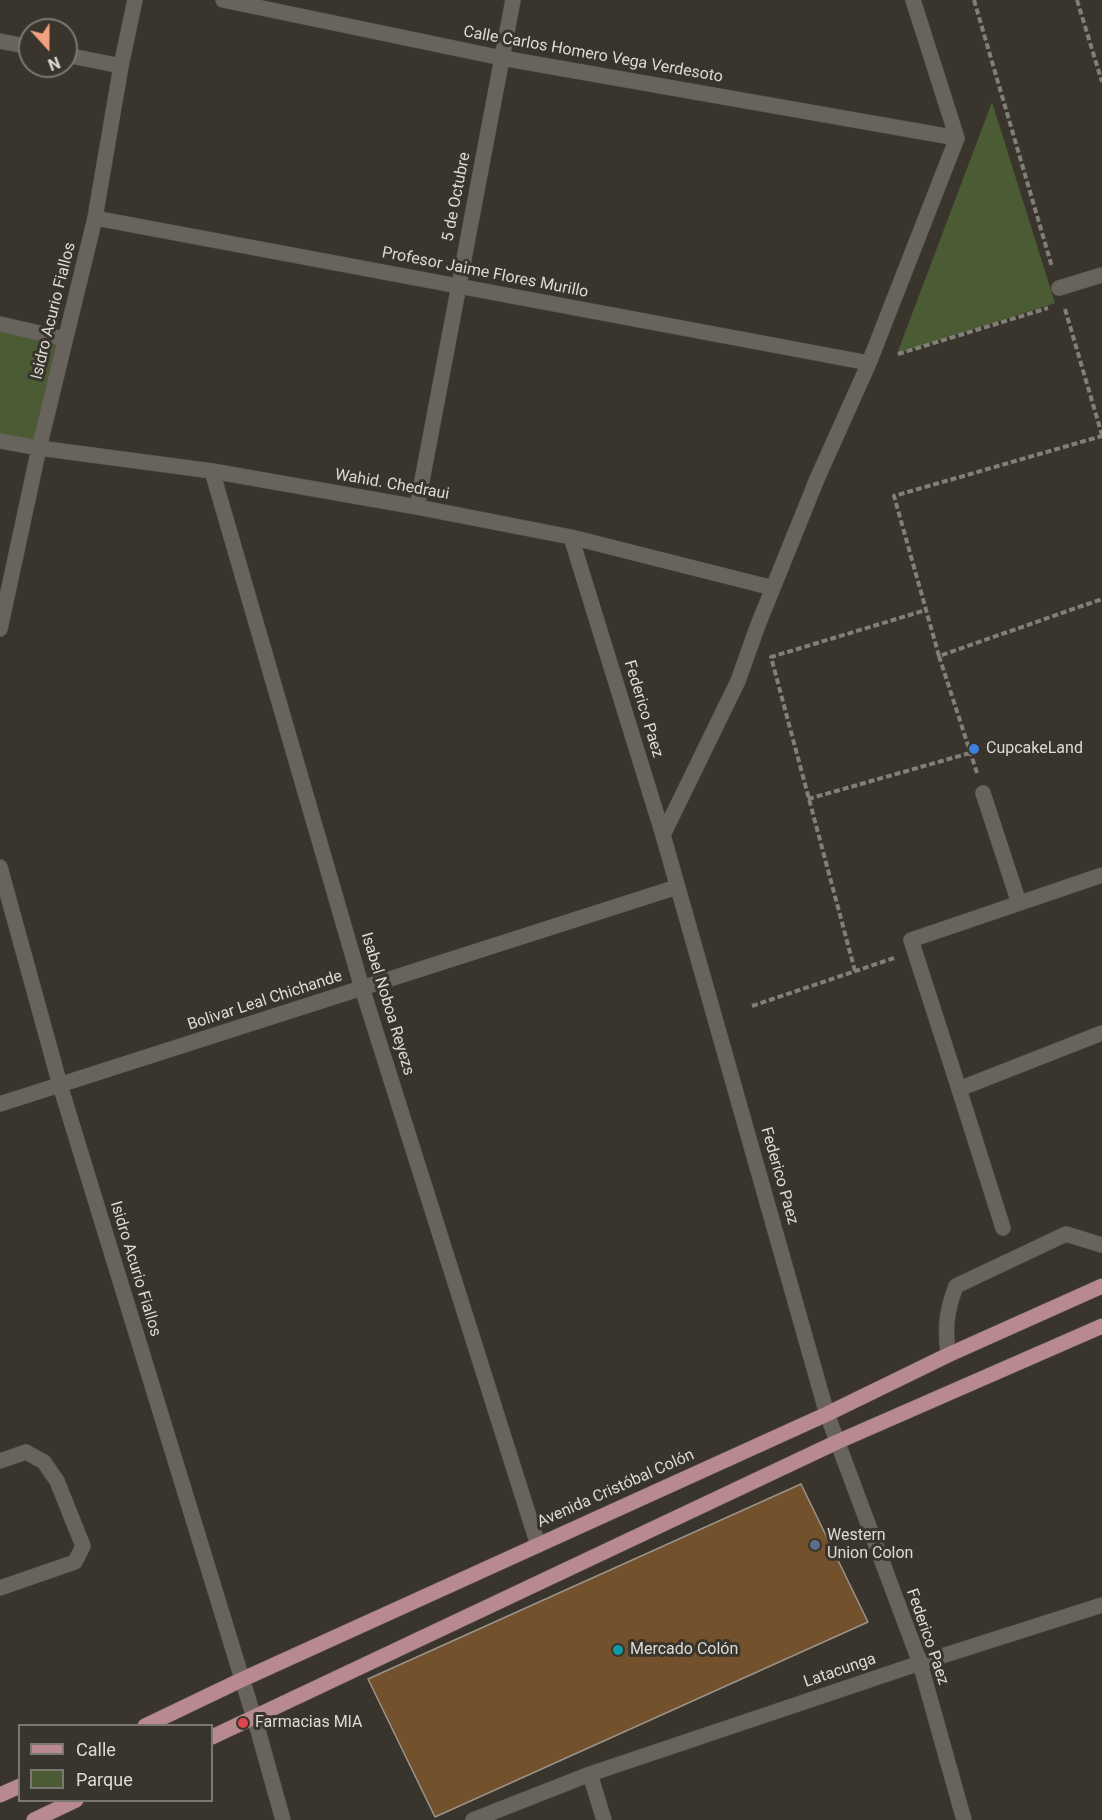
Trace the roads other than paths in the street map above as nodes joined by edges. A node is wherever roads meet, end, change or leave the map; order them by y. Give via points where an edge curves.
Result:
1 (135, 0) edge
2 (224, 0) edge
3 (513, 0) edge
4 (913, 0) edge
5 (0, 41) edge
6 (18, 45) edge
7 (78, 57) edge
8 (502, 58) junction
9 (121, 66) junction
10 (957, 138) junction
11 (95, 218) junction
12 (1102, 275) edge
13 (458, 286) junction
14 (1059, 288) road end
15 (0, 324) edge
16 (65, 339) junction
17 (869, 363) junction
18 (0, 441) edge
19 (39, 448) junction
20 (212, 471) junction
21 (417, 507) junction
22 (571, 537) junction
23 (773, 588) junction
24 (0, 629) edge
25 (983, 793) road end
26 (663, 835) junction
27 (0, 867) edge
28 (1102, 875) edge
29 (677, 887) junction
30 (1019, 903) junction
31 (362, 988) junction
32 (1102, 1033) edge
33 (60, 1085) junction
34 (959, 1089) junction
35 (0, 1104) edge
36 (1003, 1228) dead end
37 (1102, 1245) edge
38 (1102, 1286) edge
39 (1102, 1326) edge
40 (948, 1355) junction
41 (827, 1414) junction
42 (837, 1442) junction
43 (0, 1461) edge
44 (538, 1545) junction
45 (0, 1588) edge
46 (1102, 1605) edge
47 (920, 1664) junction
48 (241, 1680) junction
49 (254, 1717) junction
50 (147, 1724) edge
51 (213, 1737) edge
52 (590, 1774) junction
53 (18, 1787) edge
54 (0, 1795) edge
55 (72, 1802) edge
56 (34, 1820) edge
57 (283, 1820) edge
58 (473, 1820) edge
59 (604, 1820) edge
60 (964, 1820) edge

1 - 9 street, Isidro Acurio Fiallos
2 - 8 street, Calle Carlos Homero Vega Verdesoto
3 - 8 street, 5 de Octubre
4 - 10 street
5 - 6 street
7 - 9 street
8 - 10 street, Calle Carlos Homero Vega Verdesoto
8 - 13 street, 5 de Octubre
9 - 11 street, Isidro Acurio Fiallos
10 - 17 street
11 - 13 street, Profesor Jaime Flores Murillo
11 - 16 street, Isidro Acurio Fiallos
12 - 14 street
13 - 17 street, Profesor Jaime Flores Murillo
13 - 21 street, 5 de Octubre
15 - 16 street
16 - 19 street, Isidro Acurio Fiallos
17 - 23 street
18 - 19 street, Wahid. Chedraui
19 - 20 street, Wahid. Chedraui
19 - 24 street, Isidro Acurio Fiallos
20 - 21 street, Wahid. Chedraui
20 - 31 street, Isabel Noboa Reyezs
21 - 22 street, Wahid. Chedraui
22 - 23 street, Wahid. Chedraui
22 - 26 street, Federico Paez
23 - 26 street via 738,681
25 - 30 street
26 - 29 street, Federico Paez
27 - 33 street, Isidro Acurio Fiallos
28 - 30 street
29 - 31 street, Bolivar Leal Chichande
29 - 41 street, Federico Paez
30 - 34 street via 911,940
31 - 33 street, Bolivar Leal Chichande
31 - 44 street, Isabel Noboa Reyezs
32 - 34 street
33 - 35 street, Bolivar Leal Chichande
33 - 48 street, Isidro Acurio Fiallos
34 - 36 street
37 - 40 street via 1066,1234 956,1286 945,1331
38 - 40 main road, Avenida Cristóbal Colón
39 - 42 main road
40 - 41 main road, Avenida Cristóbal Colón
41 - 42 street, Federico Paez
41 - 44 main road, Avenida Cristóbal Colón
42 - 47 street, Federico Paez
42 - 49 main road
43 - 45 street via 26,1452 44,1462 57,1480 83,1546 75,1562
44 - 48 main road, Avenida Cristóbal Colón
46 - 47 street, Latacunga
47 - 52 street, Latacunga
47 - 60 street, Federico Paez
48 - 49 street, Isidro Acurio Fiallos
48 - 50 main road, Avenida Cristóbal Colón
49 - 51 main road
49 - 57 street, Isidro Acurio Fiallos
52 - 58 street, Latacunga
52 - 59 street
53 - 54 main road
55 - 56 main road

